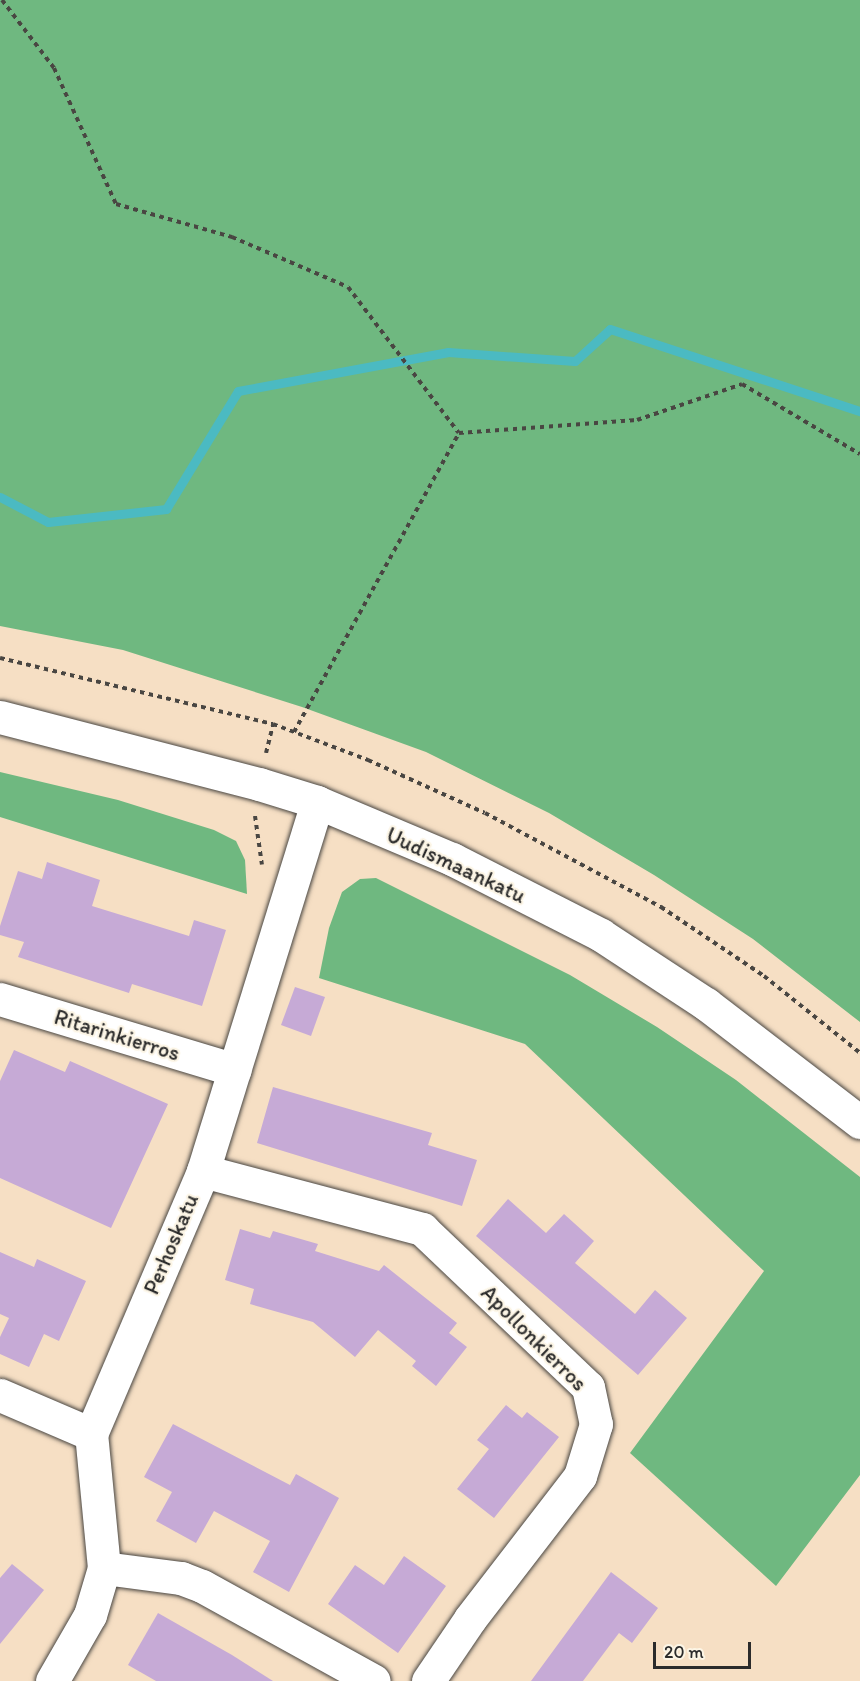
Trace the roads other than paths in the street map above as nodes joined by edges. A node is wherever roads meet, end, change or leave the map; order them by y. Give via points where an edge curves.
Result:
1 (0, 717) edge
2 (317, 802) junction
3 (0, 999) edge
4 (235, 1070) junction
5 (860, 1122) edge
6 (203, 1171) junction
7 (0, 1395) edge
8 (91, 1434) junction
9 (104, 1568) junction
10 (52, 1681) edge
11 (374, 1681) edge
12 (428, 1681) edge

1 - 2 street, Uudismaankatu
2 - 4 street, Perhoskatu
2 - 5 street, Uudismaankatu via 452,859 601,935 706,1004
3 - 4 street, Ritarinkierros
4 - 6 street, Perhoskatu
6 - 8 street, Perhoskatu
6 - 12 street, Apollonkierros via 422,1229 588,1387 596,1424 580,1476 470,1619
7 - 8 street
8 - 9 street, Perhoskatu
9 - 10 street, Perhoskatu via 90,1615
9 - 11 street via 181,1578 202,1586

